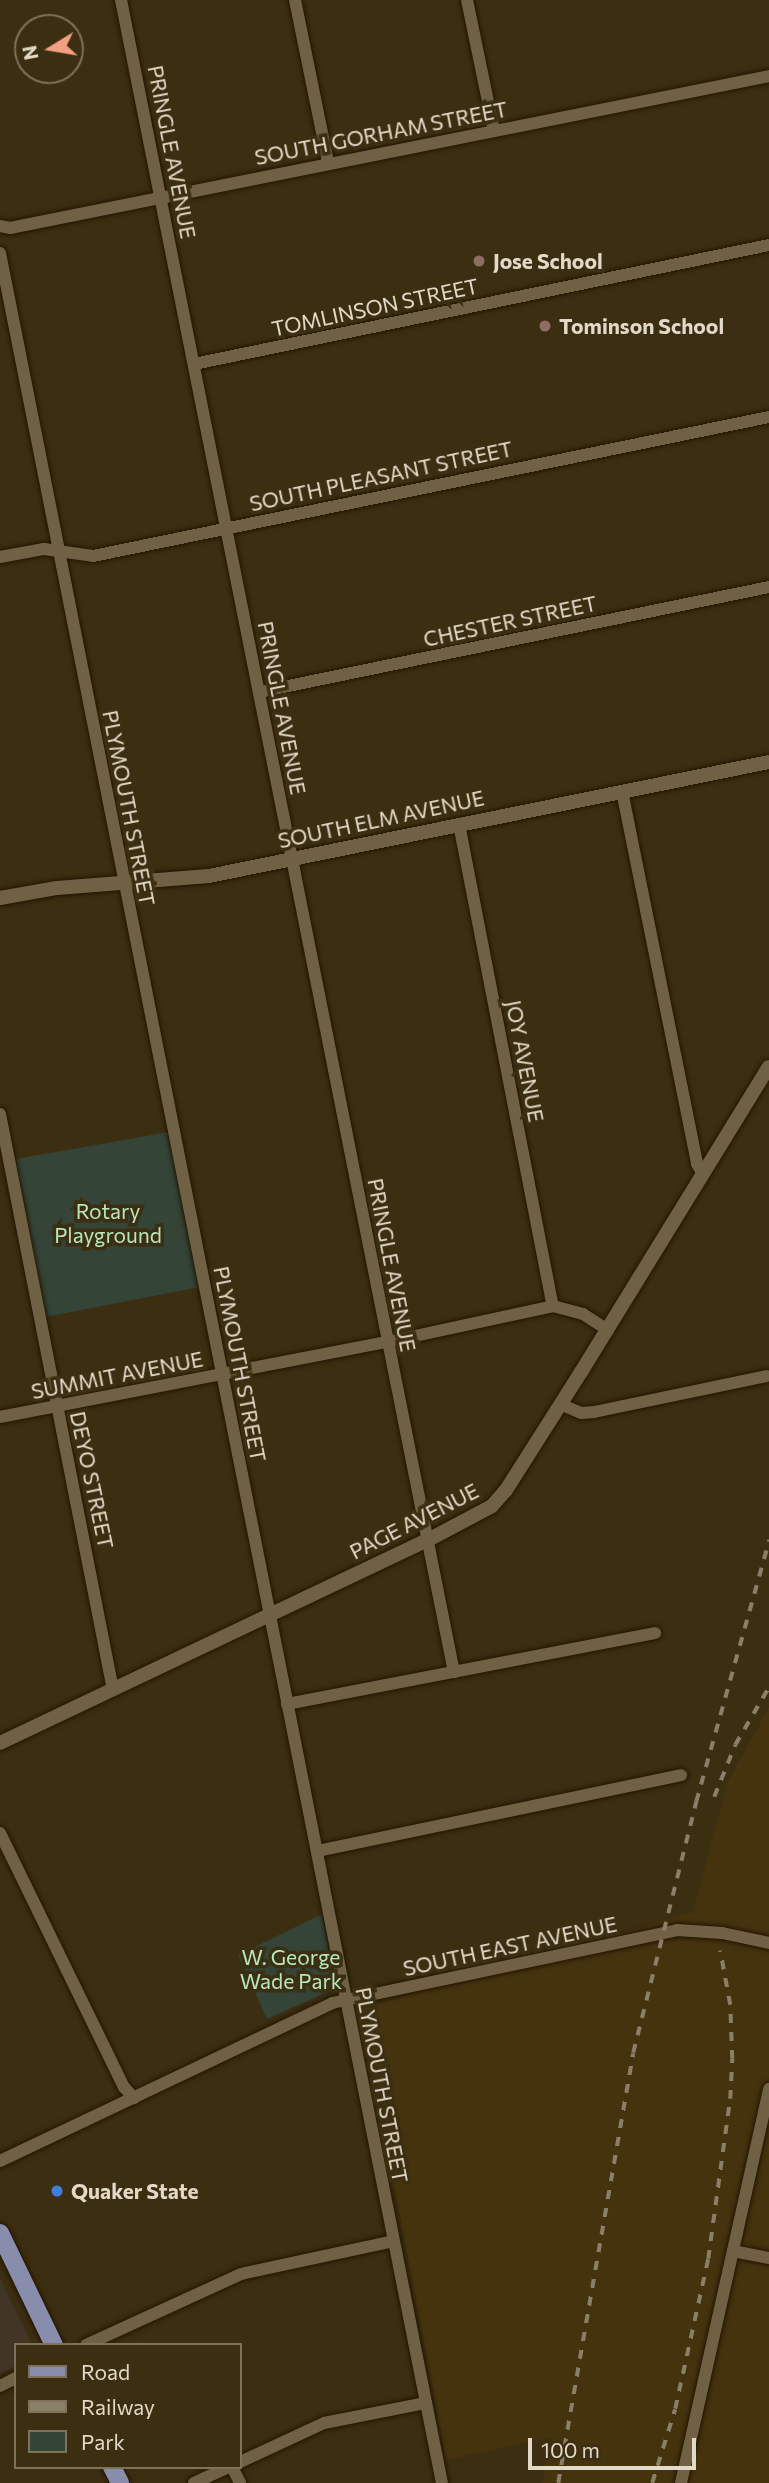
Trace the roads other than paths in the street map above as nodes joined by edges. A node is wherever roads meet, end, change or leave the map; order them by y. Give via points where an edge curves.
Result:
1 (121, 0) edge
2 (295, 0) edge
3 (467, 0) edge
4 (769, 76) edge
5 (494, 130) junction
6 (328, 162) junction
7 (162, 197) junction
8 (0, 226) edge
9 (769, 245) edge
10 (0, 253) edge
11 (194, 364) junction
12 (769, 417) edge
13 (226, 527) junction
14 (59, 551) junction
15 (0, 557) edge
16 (769, 587) edge
17 (259, 692) junction
18 (769, 762) edge
19 (622, 791) junction
20 (459, 824) junction
21 (292, 859) junction
22 (124, 882) junction
23 (0, 898) edge
24 (769, 1068) edge
25 (0, 1114) edge
26 (704, 1174) junction
27 (553, 1306) junction
28 (608, 1330) junction
29 (387, 1342) junction
30 (223, 1374) junction
31 (766, 1376) dead end
32 (560, 1404) junction
33 (57, 1406) junction
34 (0, 1417) edge
35 (428, 1540) junction
36 (270, 1614) junction
37 (656, 1633) dead end
38 (454, 1672) junction
39 (113, 1690) junction
40 (287, 1704) junction
41 (0, 1743) edge
42 (681, 1775) dead end
43 (0, 1833) edge
44 (318, 1851) junction
45 (769, 1943) edge
46 (345, 2001) junction
47 (769, 2090) edge
48 (134, 2098) junction
49 (0, 2161) edge
50 (0, 2233) edge
51 (393, 2241) junction
52 (733, 2251) junction
53 (769, 2258) edge
54 (53, 2343) edge
55 (90, 2343) edge
56 (426, 2403) junction
57 (242, 2461) edge
58 (226, 2469) edge
59 (194, 2483) edge
60 (442, 2483) edge
61 (681, 2483) edge

1 - 7 street, PRINGLE AVENUE
2 - 6 street
3 - 5 street
4 - 5 street, SOUTH GORHAM STREET
5 - 6 street, SOUTH GORHAM STREET
6 - 7 street, SOUTH GORHAM STREET
7 - 8 street, SOUTH GORHAM STREET via 10,228
7 - 11 street, PRINGLE AVENUE
9 - 11 street, TOMLINSON STREET
10 - 14 street, PLYMOUTH STREET
11 - 13 street, PRINGLE AVENUE
12 - 13 street, SOUTH PLEASANT STREET
13 - 14 street, SOUTH PLEASANT STREET via 93,556
13 - 17 street, PRINGLE AVENUE
14 - 15 street, SOUTH PLEASANT STREET via 44,549
14 - 22 street, PLYMOUTH STREET
16 - 17 street, CHESTER STREET
17 - 21 street, PRINGLE AVENUE
18 - 19 street, SOUTH ELM AVENUE
19 - 20 street, SOUTH ELM AVENUE
19 - 26 street via 697,1164
20 - 21 street, SOUTH ELM AVENUE
20 - 27 street, JOY AVENUE
21 - 22 street, SOUTH ELM AVENUE via 209,876
21 - 29 street, PRINGLE AVENUE
22 - 23 street, SOUTH ELM AVENUE
22 - 30 street, PLYMOUTH STREET
24 - 26 street, PAGE AVENUE
25 - 33 street, DEYO STREET
26 - 28 street, PAGE AVENUE
27 - 28 street, SUMMIT AVENUE via 583,1314
27 - 29 street, SUMMIT AVENUE
28 - 32 street, PAGE AVENUE
29 - 30 street, SUMMIT AVENUE
29 - 35 street, PRINGLE AVENUE
30 - 33 street, SUMMIT AVENUE
30 - 36 street, PLYMOUTH STREET
31 - 32 street via 594,1412 581,1413
32 - 35 street, PAGE AVENUE via 499,1499 483,1513
33 - 34 street, SUMMIT AVENUE
33 - 39 street, DEYO STREET
35 - 36 street, PAGE AVENUE
35 - 38 street, PRINGLE AVENUE
36 - 39 street, PAGE AVENUE
36 - 40 street, PLYMOUTH STREET
37 - 38 street
38 - 40 street
39 - 41 street, PAGE AVENUE
40 - 44 street, PLYMOUTH STREET
42 - 44 street
43 - 48 street via 124,2087
44 - 46 street, PLYMOUTH STREET
45 - 46 street, SOUTH EAST AVENUE via 677,1930
46 - 48 street, SOUTH EAST AVENUE via 332,2003
46 - 51 street, PLYMOUTH STREET
47 - 52 street
48 - 49 street, SOUTH EAST AVENUE
50 - 54 main road
51 - 55 street via 240,2274
51 - 56 street, PLYMOUTH STREET
52 - 53 street
52 - 61 street
56 - 57 street via 324,2423
56 - 60 street, PLYMOUTH STREET
58 - 59 street

